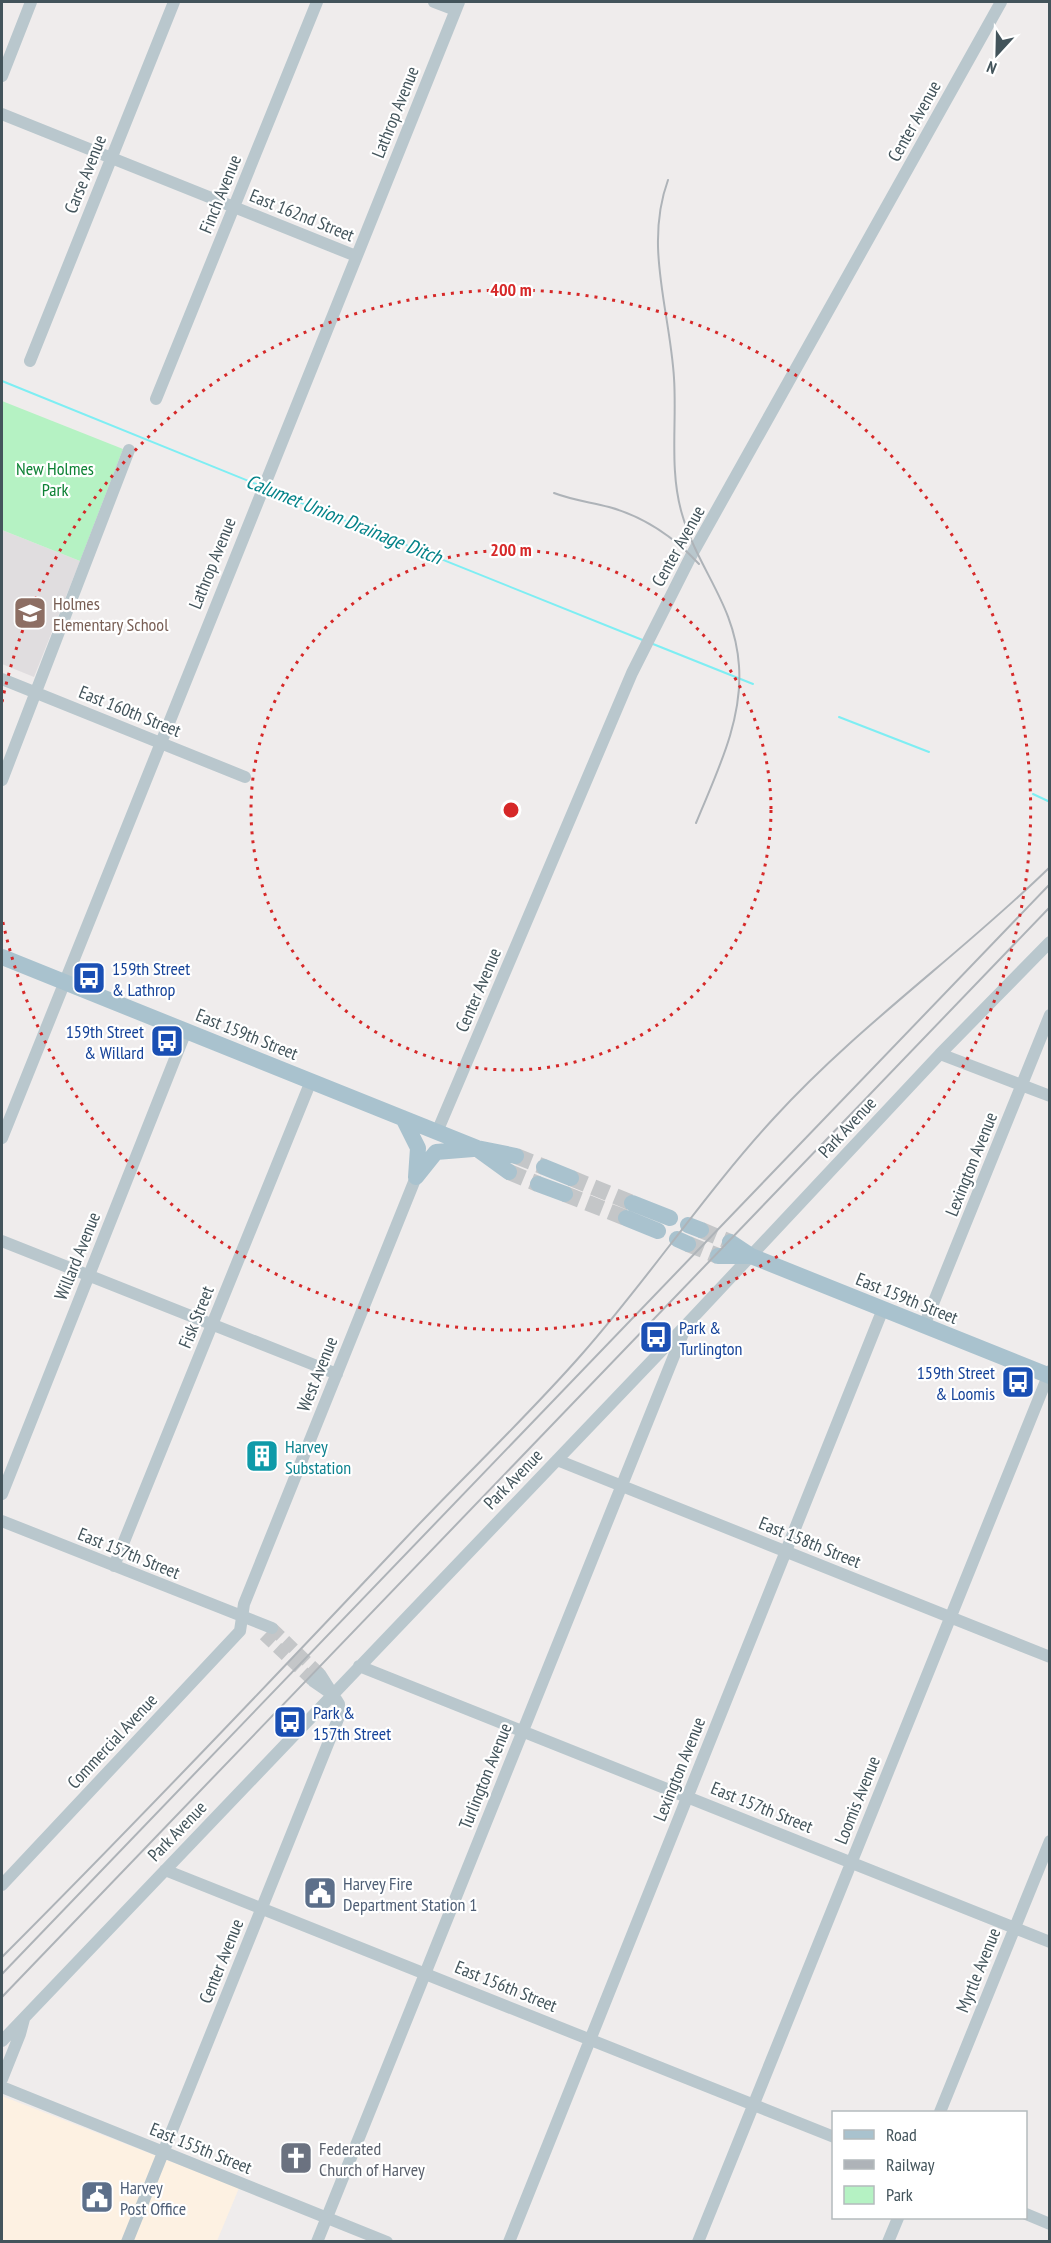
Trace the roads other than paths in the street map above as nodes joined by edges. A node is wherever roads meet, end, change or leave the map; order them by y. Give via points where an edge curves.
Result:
1 (31, 2) edge
2 (174, 2) edge
3 (317, 2) edge
4 (434, 2) edge
5 (1001, 2) edge
6 (457, 6) edge
7 (2, 76) edge
8 (2, 114) edge
9 (111, 158) junction
10 (234, 207) junction
11 (356, 256) junction
12 (30, 361) dead end
13 (156, 399) dead end
14 (129, 450) dead end
15 (2, 679) edge
16 (35, 693) junction
17 (159, 742) junction
18 (244, 777) dead end
19 (2, 780) edge
20 (1050, 942) edge
21 (2, 957) edge
22 (64, 982) junction
23 (1050, 1014) edge
24 (186, 1031) junction
25 (940, 1054) junction
26 (311, 1081) junction
27 (1022, 1086) junction
28 (1050, 1096) edge
29 (403, 1118) junction
30 (437, 1132) junction
31 (2, 1138) edge
32 (477, 1149) junction
33 (516, 1156) tunnel mouth
34 (544, 1167) tunnel mouth
35 (509, 1172) tunnel mouth
36 (416, 1177) junction
37 (538, 1184) tunnel mouth
38 (669, 1218) dead end
39 (658, 1232) dead end
40 (2, 1241) edge
41 (730, 1242) tunnel mouth
42 (751, 1256) junction
43 (718, 1257) tunnel mouth
44 (88, 1275) junction
45 (883, 1309) junction
46 (212, 1324) junction
47 (687, 1324) junction
48 (924, 1326) junction
49 (337, 1374) junction
50 (1049, 1374) edge
51 (557, 1460) junction
52 (621, 1487) junction
53 (2, 1494) edge
54 (2, 1521) edge
55 (786, 1551) junction
56 (114, 1566) junction
57 (950, 1617) junction
58 (243, 1618) junction
59 (268, 1631) tunnel mouth
60 (1050, 1657) edge
61 (359, 1666) junction
62 (316, 1677) tunnel mouth
63 (332, 1694) junction
64 (523, 1730) junction
65 (688, 1796) junction
66 (1050, 1842) edge
67 (851, 1862) junction
68 (2, 1867) edge
69 (165, 1870) junction
70 (14, 1872) junction
71 (2, 1885) edge
72 (262, 1908) junction
73 (1014, 1928) junction
74 (1050, 1942) edge
75 (425, 1973) junction
76 (24, 2018) junction
77 (590, 2039) junction
78 (2, 2041) edge
79 (2, 2079) edge
80 (2, 2088) edge
81 (753, 2105) junction
82 (940, 2111) edge
83 (832, 2136) edge
84 (163, 2152) junction
85 (1027, 2214) edge
86 (327, 2217) junction
87 (897, 2219) edge
88 (1050, 2224) edge
89 (127, 2241) edge
90 (317, 2241) edge
91 (387, 2241) edge
92 (509, 2241) edge
93 (698, 2241) edge
94 (888, 2241) edge

1 - 7 street
2 - 9 street, Carse Avenue
3 - 10 street, Finch Avenue
4 - 6 street
5 - 30 street, Center Avenue via 640,655
6 - 11 street, Lathrop Avenue
8 - 9 street, East 162nd Street
9 - 10 street, East 162nd Street
9 - 12 street, Carse Avenue
10 - 11 street, East 162nd Street
10 - 13 street, Finch Avenue
11 - 17 street, Lathrop Avenue
14 - 16 street
15 - 16 street, East 160th Street
16 - 17 street, East 160th Street
16 - 19 street
17 - 18 street, East 160th Street
17 - 22 street, Lathrop Avenue
20 - 25 street, Park Avenue
21 - 22 main road, East 159th Street
22 - 24 main road, East 159th Street
22 - 31 street, Lathrop Avenue
23 - 27 street, Lexington Avenue
24 - 26 main road, East 159th Street
24 - 44 street, Willard Avenue
25 - 27 street
25 - 42 street, Park Avenue
26 - 29 main road, East 159th Street
26 - 46 street, Fisk Street
27 - 28 street
27 - 48 street, Lexington Avenue
29 - 30 main road, East 159th Street
29 - 36 main road via 418,1148
30 - 32 main road, East 159th Street
32 - 33 main road, East 159th Street
32 - 35 main road, East 159th Street
32 - 36 main road via 436,1152
34 - 37 main road via 568,1186
36 - 49 street, West Avenue
38 - 39 main road via 629,1211
40 - 44 street
41 - 42 main road, East 159th Street
42 - 43 main road, East 159th Street
42 - 45 main road, East 159th Street
42 - 47 street, Park Avenue
44 - 46 street
44 - 53 street, Willard Avenue
45 - 48 main road, East 159th Street
45 - 55 street, Lexington Avenue
46 - 49 street
46 - 56 street, Fisk Street
47 - 51 street, Park Avenue
47 - 52 street, Turlington Avenue
48 - 50 main road, East 159th Street
49 - 58 street, West Avenue via 244,1604
50 - 57 street, Loomis Avenue
51 - 52 street, East 158th Street
51 - 61 street, Park Avenue
52 - 55 street, East 158th Street
52 - 64 street, Turlington Avenue
54 - 56 street, East 157th Street
55 - 57 street, East 158th Street
55 - 65 street, Lexington Avenue
56 - 58 street, East 157th Street
57 - 60 street, East 158th Street
57 - 67 street, Loomis Avenue
58 - 59 street, East 157th Street
58 - 70 street, Commercial Avenue via 240,1631
61 - 63 street, Park Avenue
61 - 64 street, East 157th Street
62 - 63 street
63 - 69 street, Park Avenue
63 - 72 street, Center Avenue via 339,1704 338,1719
64 - 65 street, East 157th Street
64 - 75 street, Turlington Avenue
65 - 67 street, East 157th Street
65 - 77 street, Lexington Avenue
66 - 73 street, Myrtle Avenue
67 - 73 street, East 157th Street
67 - 81 street, Loomis Avenue
68 - 70 street
69 - 72 street, East 156th Street
69 - 76 street, Park Avenue
70 - 71 street, Commercial Avenue
72 - 75 street, East 156th Street
72 - 84 street, Center Avenue
73 - 74 street, East 157th Street
73 - 82 street, Myrtle Avenue
75 - 77 street, East 156th Street
75 - 86 street, Turlington Avenue
76 - 78 street, Park Avenue
76 - 79 street
77 - 81 street, East 156th Street
77 - 92 street, Lexington Avenue
80 - 84 street, East 155th Street
81 - 83 street, East 156th Street
81 - 93 street, Loomis Avenue
84 - 86 street, East 155th Street
84 - 89 street, Center Avenue
85 - 88 street
86 - 90 street, Turlington Avenue
86 - 91 street, East 155th Street
87 - 94 street

